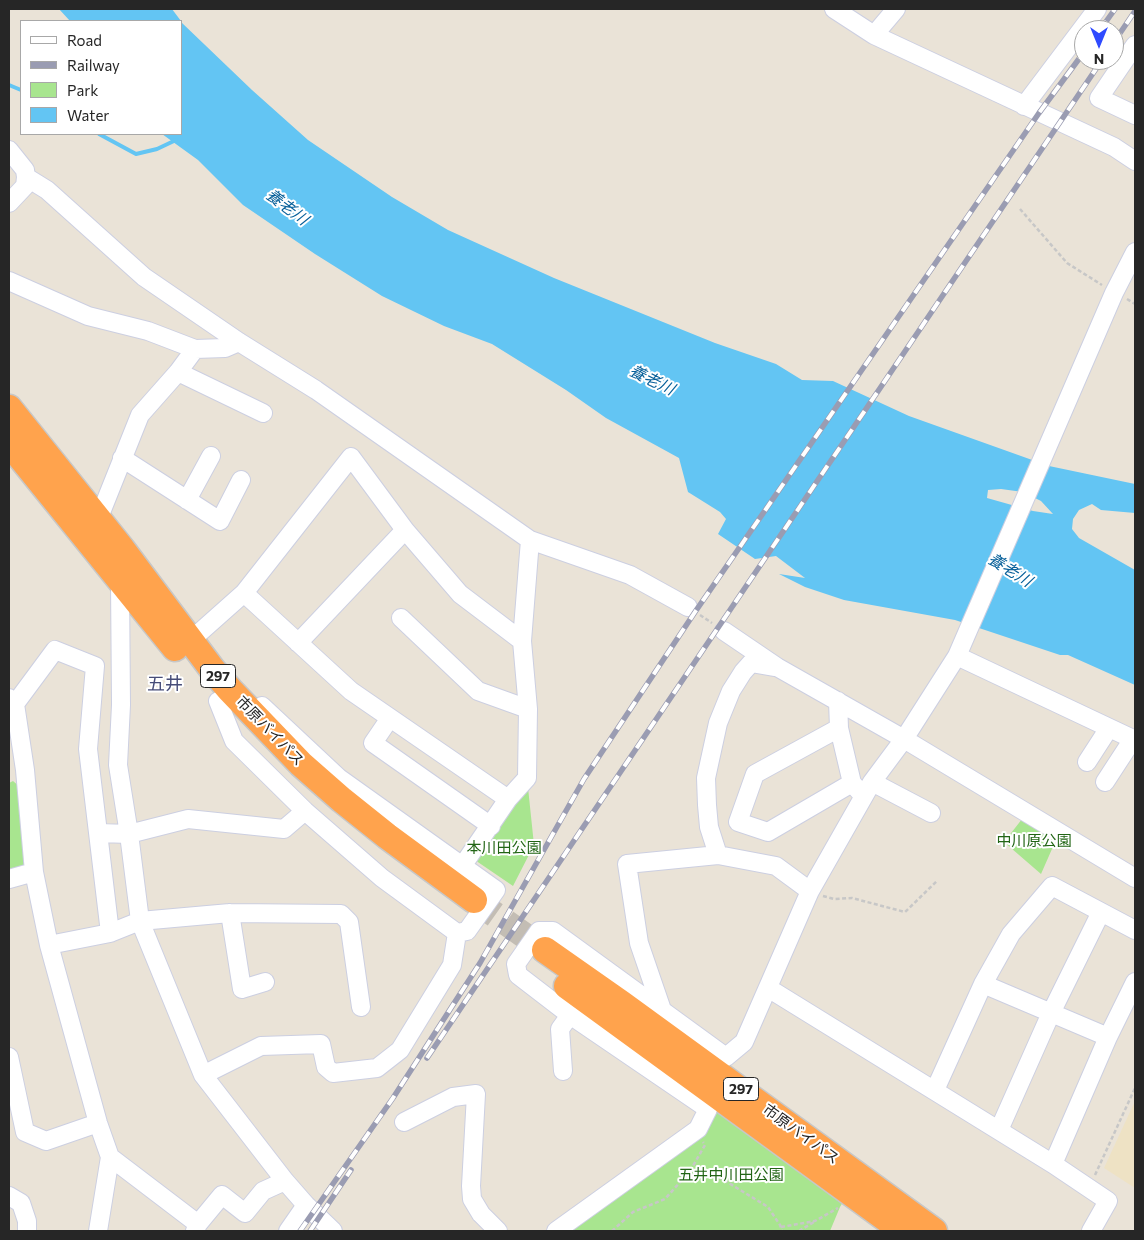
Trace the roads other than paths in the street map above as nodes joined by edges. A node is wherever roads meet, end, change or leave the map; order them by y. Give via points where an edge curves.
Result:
1 (834, 9) edge
2 (896, 9) edge
3 (1097, 9) edge
4 (874, 35) junction
5 (1135, 44) edge
6 (1024, 106) junction
7 (1135, 115) edge
8 (9, 150) edge
9 (1135, 161) edge
10 (26, 177) junction
11 (9, 203) edge
12 (1135, 252) edge
13 (9, 281) edge
14 (239, 342) junction
15 (195, 349) junction
16 (178, 372) junction
17 (9, 408) edge
18 (263, 413) dead end
19 (9, 443) edge
20 (211, 456) dead end
21 (122, 458) junction
22 (241, 480) dead end
23 (187, 500) junction
24 (98, 520) junction
25 (405, 530) junction
26 (530, 540) junction
27 (120, 581) junction
28 (244, 593) junction
29 (688, 607) road end
30 (401, 618) dead end
31 (722, 629) road end
32 (190, 640) junction
33 (522, 641) junction
34 (298, 643) junction
35 (957, 656) junction
36 (777, 667) junction
37 (224, 696) junction
38 (12, 701) edge
39 (838, 701) junction
40 (528, 709) junction
41 (390, 718) junction
42 (839, 728) junction
43 (1108, 728) junction
44 (904, 739) junction
45 (1134, 740) edge
46 (1087, 762) dead end
47 (17, 773) edge
48 (1105, 782) dead end
49 (863, 787) junction
50 (508, 799) junction
51 (305, 811) junction
52 (931, 813) dead end
53 (490, 826) junction
54 (99, 833) junction
55 (129, 834) junction
56 (718, 855) junction
57 (463, 865) junction
58 (34, 872) junction
59 (1135, 878) edge
60 (9, 879) edge
61 (810, 891) junction
62 (1101, 912) junction
63 (230, 913) junction
64 (465, 916) junction
65 (140, 921) junction
66 (1135, 930) edge
67 (110, 933) junction
68 (49, 945) junction
69 (264, 982) dead end
70 (1135, 982) edge
71 (982, 984) junction
72 (768, 988) junction
73 (361, 1008) dead end
74 (662, 1010) junction
75 (1051, 1013) junction
76 (570, 1015) junction
77 (1108, 1037) junction
78 (9, 1057) edge
79 (563, 1071) dead end
80 (203, 1075) junction
81 (935, 1090) junction
82 (404, 1122) dead end
83 (98, 1123) junction
84 (999, 1130) junction
85 (110, 1157) junction
86 (1053, 1164) junction
87 (285, 1181) junction
88 (9, 1196) edge
89 (306, 1205) junction
90 (196, 1228) edge
91 (27, 1231) edge
92 (98, 1231) edge
93 (288, 1231) edge
94 (333, 1231) edge
95 (498, 1231) edge
96 (556, 1231) edge
97 (904, 1231) edge
98 (934, 1231) edge
99 (1090, 1231) edge

1 - 4 street
2 - 4 street
3 - 6 street
4 - 6 street
5 - 7 street via 1099,98
6 - 9 street via 1114,147
8 - 10 street via 25,170
10 - 11 street via 25,186
10 - 14 street via 46,190 144,277
12 - 35 street
13 - 15 street via 88,316 148,331
14 - 15 street via 225,348
14 - 26 street via 316,390
15 - 16 street
16 - 18 street
16 - 21 street via 140,415
17 - 24 highway, 市原バイパス / 297
19 - 27 highway, 市原バイパス / 297
20 - 23 street
21 - 23 street
21 - 24 street
22 - 23 street via 220,520
24 - 32 highway, 市原バイパス / 297
25 - 28 street via 351,457
25 - 33 street via 460,594
25 - 34 street
26 - 29 street via 630,575
26 - 33 street
27 - 37 highway, 市原バイパス / 297
27 - 55 street via 118,765
28 - 32 street
28 - 34 street
30 - 40 street via 478,691
31 - 36 street
32 - 37 highway, 市原バイパス / 297
33 - 40 street
34 - 41 street via 351,691
35 - 43 street
35 - 44 street
36 - 39 street
36 - 56 street via 751,664 731,691 718,723 706,778 706,805
37 - 51 street via 234,741
37 - 57 street via 262,706 339,778
37 - 64 highway, 市原バイパス / 297 via 285,772 320,804
38 - 47 street
38 - 54 street via 55,650 95,666 88,749
39 - 42 street
39 - 44 street
40 - 50 street via 527,778
41 - 50 street
41 - 53 street via 374,742
42 - 49 street
42 - 49 street via 755,774 738,822 768,832
43 - 45 street
43 - 46 street
44 - 49 street
44 - 59 street
45 - 48 street
47 - 58 street
49 - 52 street
49 - 61 street
50 - 53 street
51 - 55 street via 284,829 188,819
51 - 64 street via 382,878
53 - 57 street
54 - 55 street
54 - 67 street
55 - 65 street
56 - 61 street via 776,866
56 - 74 street via 627,864 639,942
57 - 64 street via 496,890 467,931
58 - 60 street
58 - 68 street
61 - 72 street
62 - 66 street
62 - 71 street via 1052,886 1012,934
62 - 75 street
63 - 65 street
63 - 69 street via 242,989
63 - 73 street via 341,914 349,922
64 - 80 street via 452,965 400,1050 377,1068 333,1074 326,1067 321,1044 261,1046
65 - 67 street
65 - 80 street
67 - 68 street
68 - 83 street
70 - 77 street
71 - 75 street
71 - 81 street
72 - 74 street via 744,1042 726,1057
72 - 81 street
74 - 76 street via 554,930 539,931 516,964 518,975
75 - 77 street
75 - 84 street
76 - 79 street via 560,1029
76 - 96 street via 708,1109 698,1129
77 - 86 street
78 - 83 street via 25,1132 46,1141
80 - 87 street
81 - 84 street
82 - 95 street via 454,1098 476,1094 472,1199
83 - 85 street
84 - 86 street
85 - 90 street
85 - 92 street
86 - 99 street via 1108,1202
87 - 89 street
87 - 90 street via 263,1191 245,1213 222,1195
88 - 91 street via 21,1203
89 - 93 street
89 - 94 street
97 - 98 highway, 市原バイパス / 297 via 541,957 622,1004

